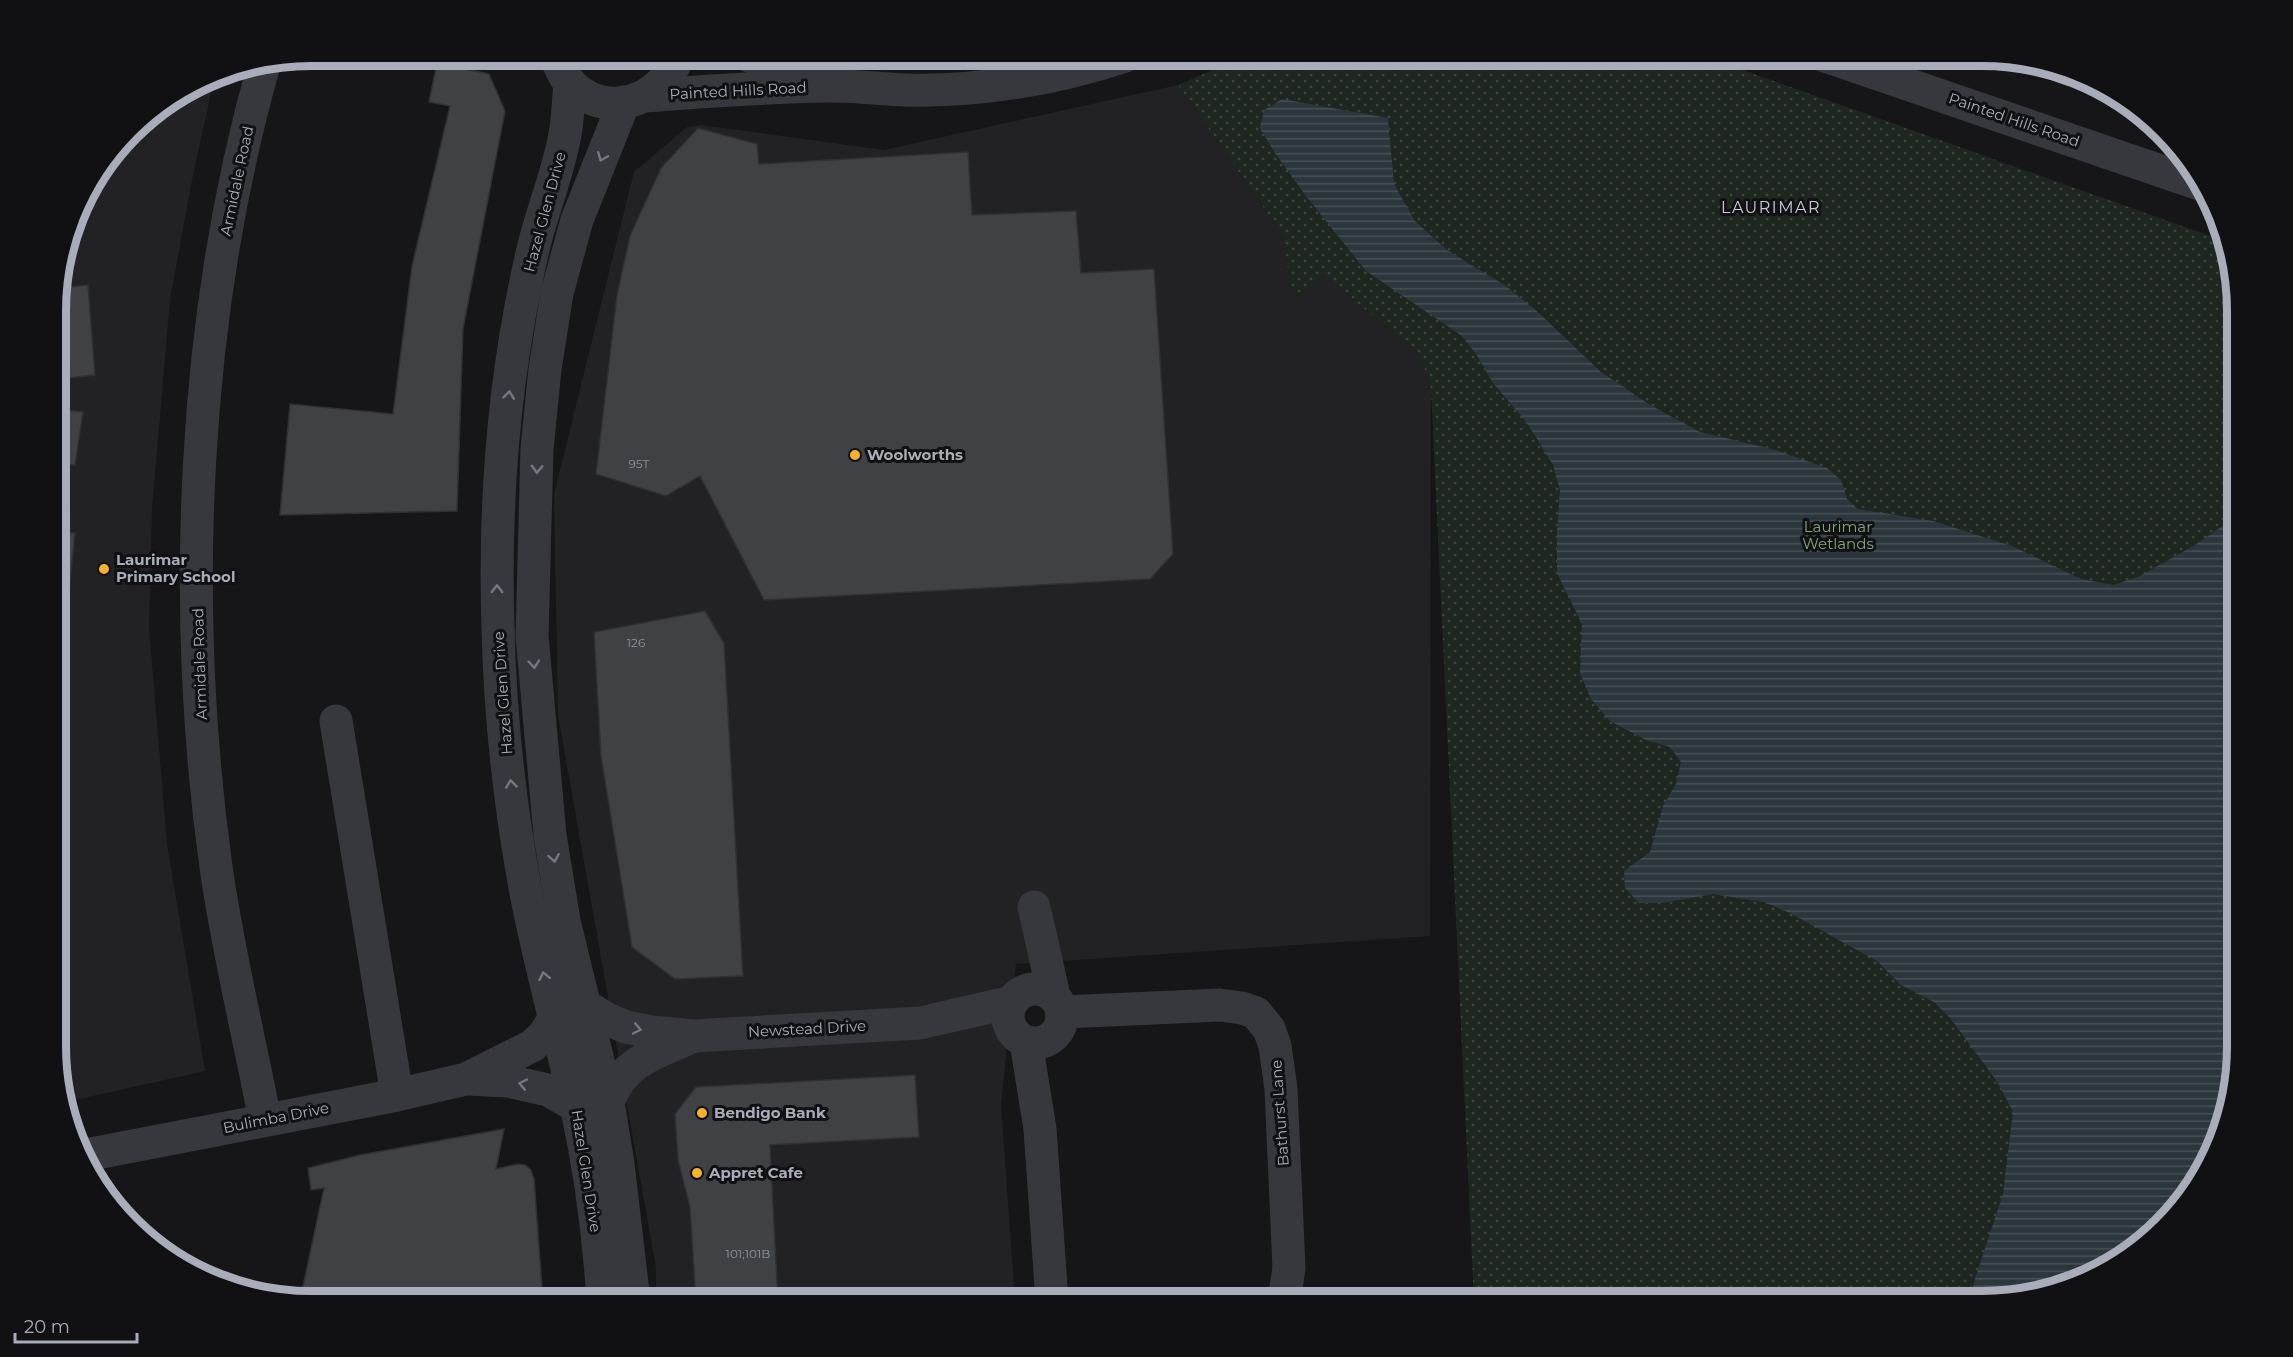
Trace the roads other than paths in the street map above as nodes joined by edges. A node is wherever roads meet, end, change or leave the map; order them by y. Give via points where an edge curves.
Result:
1 (674, 66) edge
2 (776, 66) edge
3 (1085, 66) edge
4 (1854, 66) edge
5 (557, 67) edge
6 (262, 71) edge
7 (830, 86) junction
8 (635, 99) junction
9 (2189, 181) edge
10 (336, 722) dead end
11 (1016, 998) junction
12 (586, 1006) junction
13 (1059, 1013) junction
14 (554, 1020) junction
15 (920, 1023) junction
16 (693, 1036) junction
17 (1021, 1039) junction
18 (466, 1079) junction
19 (397, 1095) junction
20 (592, 1104) junction
21 (265, 1120) junction
22 (1040, 1129) junction
23 (91, 1154) edge
24 (1289, 1268) junction
25 (602, 1291) edge
26 (633, 1291) edge
27 (1051, 1291) edge
28 (1286, 1291) edge
29 (1297, 1291) edge

1 - 8 street via 661,85
2 - 7 street, Painted Hills Road
3 - 7 street, Painted Hills Road via 985,86 907,90
4 - 9 street, Painted Hills Road
5 - 8 street, Painted Hills Road via 586,95 604,102
14 -> 5 street, Hazel Glen Drive via 526,892 513,805 498,629 497,542 516,335 531,255 564,143
6 - 21 street, Armidale Road via 241,158 214,312 200,479 198,592 201,723 216,867
7 - 8 street, Painted Hills Road
8 -> 12 street, Hazel Glen Drive via 577,220 557,293 545,369 535,508 532,636 549,823 564,921
10 - 19 street
11 - 13 street via 1028,989 1046,990
11 - 13 street via 1034,907
11 - 15 street, Newstead Drive
11 - 17 street via 1008,1010 1008,1020
12 -> 16 street, Newstead Drive via 626,1027
12 - 20 street, Hazel Glen Drive
13 - 17 street via 1044,1042 1035,1044
13 - 22 street
13 - 24 street, Bathurst Lane via 1220,1005 1256,1014 1269,1029 1278,1064
14 - 18 street, Bulimba Drive via 532,1046
14 - 20 street, Hazel Glen Drive
15 - 16 street, Newstead Drive
15 - 17 street, Newstead Drive
16 - 20 street, Newstead Drive via 631,1068
17 - 22 street
18 - 19 street, Bulimba Drive
20 -> 18 street, Bulimba Drive via 529,1085
19 - 21 street, Bulimba Drive
20 - 25 street, Hazel Glen Drive via 591,1192
20 - 26 street, Hazel Glen Drive via 618,1164
21 - 23 street, Bulimba Drive
22 - 27 street
24 - 28 street, Bathurst Lane
24 - 29 street, Bathurst Lane

